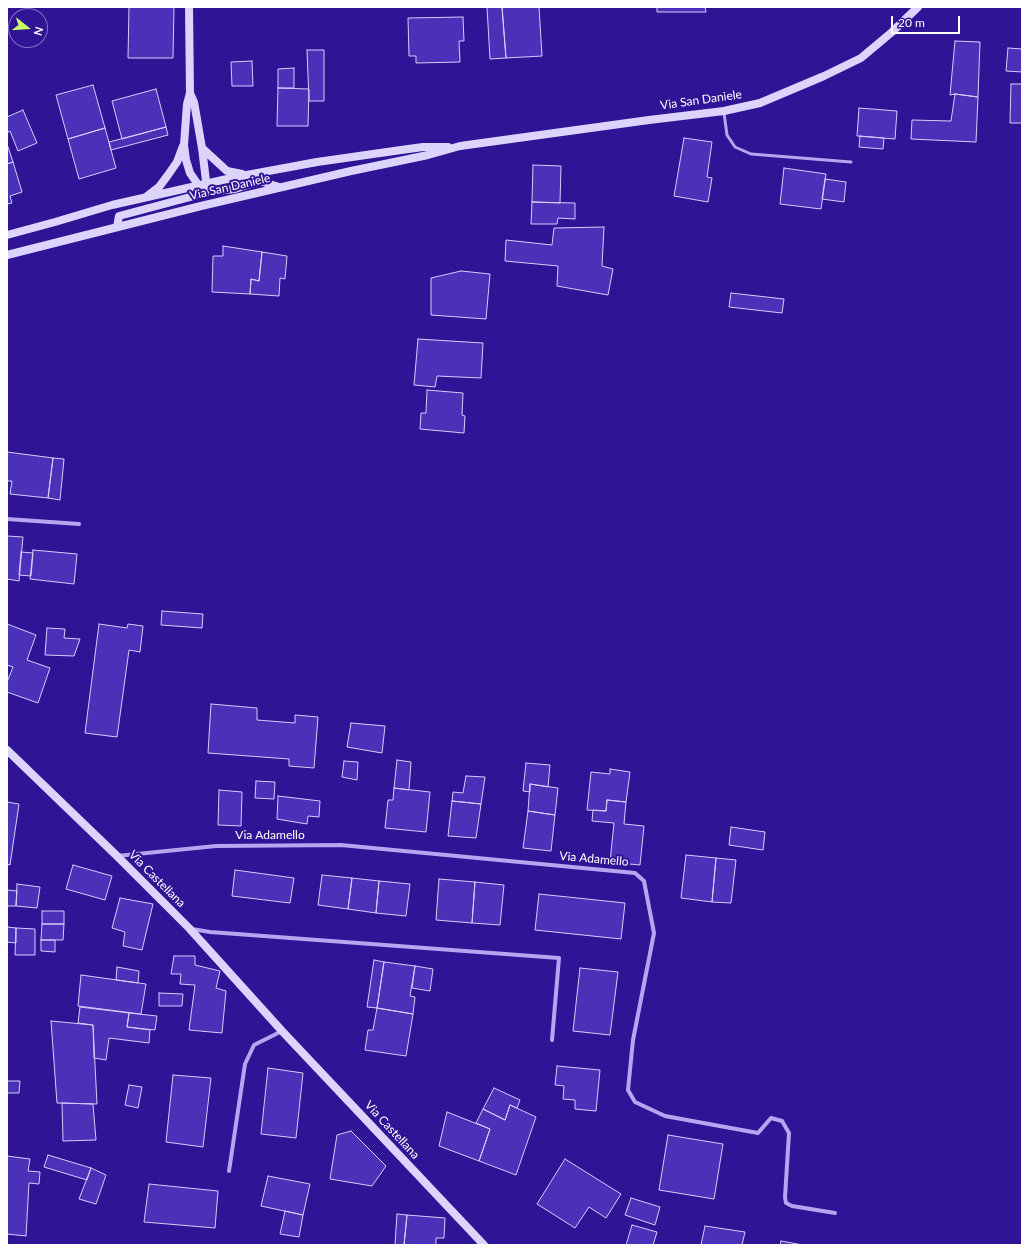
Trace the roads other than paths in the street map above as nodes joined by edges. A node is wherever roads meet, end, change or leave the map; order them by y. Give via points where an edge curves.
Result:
1 (189, 7) edge
2 (918, 7) edge
3 (190, 93) junction
4 (724, 111) junction
5 (184, 145) junction
6 (460, 146) junction
7 (202, 148) junction
8 (851, 162) dead end
9 (249, 175) junction
10 (202, 187) junction
11 (279, 188) junction
12 (143, 199) junction
13 (117, 227) junction
14 (7, 235) edge
15 (7, 255) edge
16 (7, 519) edge
17 (79, 524) dead end
18 (7, 750) edge
19 (117, 856) junction
20 (189, 928) junction
21 (282, 1032) junction
22 (552, 1040) dead end
23 (230, 1171) dead end
24 (834, 1213) dead end
25 (484, 1245) edge

1 - 3 street
2 - 4 street, Via San Daniele via 861,58 760,103
3 - 5 street
3 - 7 street
4 - 6 street, Via San Daniele
4 - 8 lane via 727,135 735,147 751,154
5 - 10 street via 190,173
5 - 12 street via 177,162 159,187
6 - 9 street, Via San Daniele via 423,147 317,162
6 - 11 street, Via San Daniele
7 - 9 street via 227,171
7 - 10 street via 206,181
9 - 10 street, Via San Daniele
10 - 11 street via 207,192 235,189 260,181
10 - 12 street, Via San Daniele
10 - 13 street via 194,196 119,216
11 - 13 street, Via San Daniele
12 - 14 street, Via San Daniele via 112,205
13 - 15 street, Via San Daniele
16 - 17 street
18 - 19 street, Via Castellana
19 - 20 street, Via Castellana
19 - 24 street, Via Adamello via 216,846 341,845 635,873 644,881 654,933 633,1040 628,1090 635,1102 665,1116 758,1133 771,1118 782,1121 790,1133 786,1203
20 - 21 street, Via Castellana
20 - 22 street via 210,932 559,958
21 - 23 street via 254,1045 245,1064
21 - 25 street, Via Castellana

